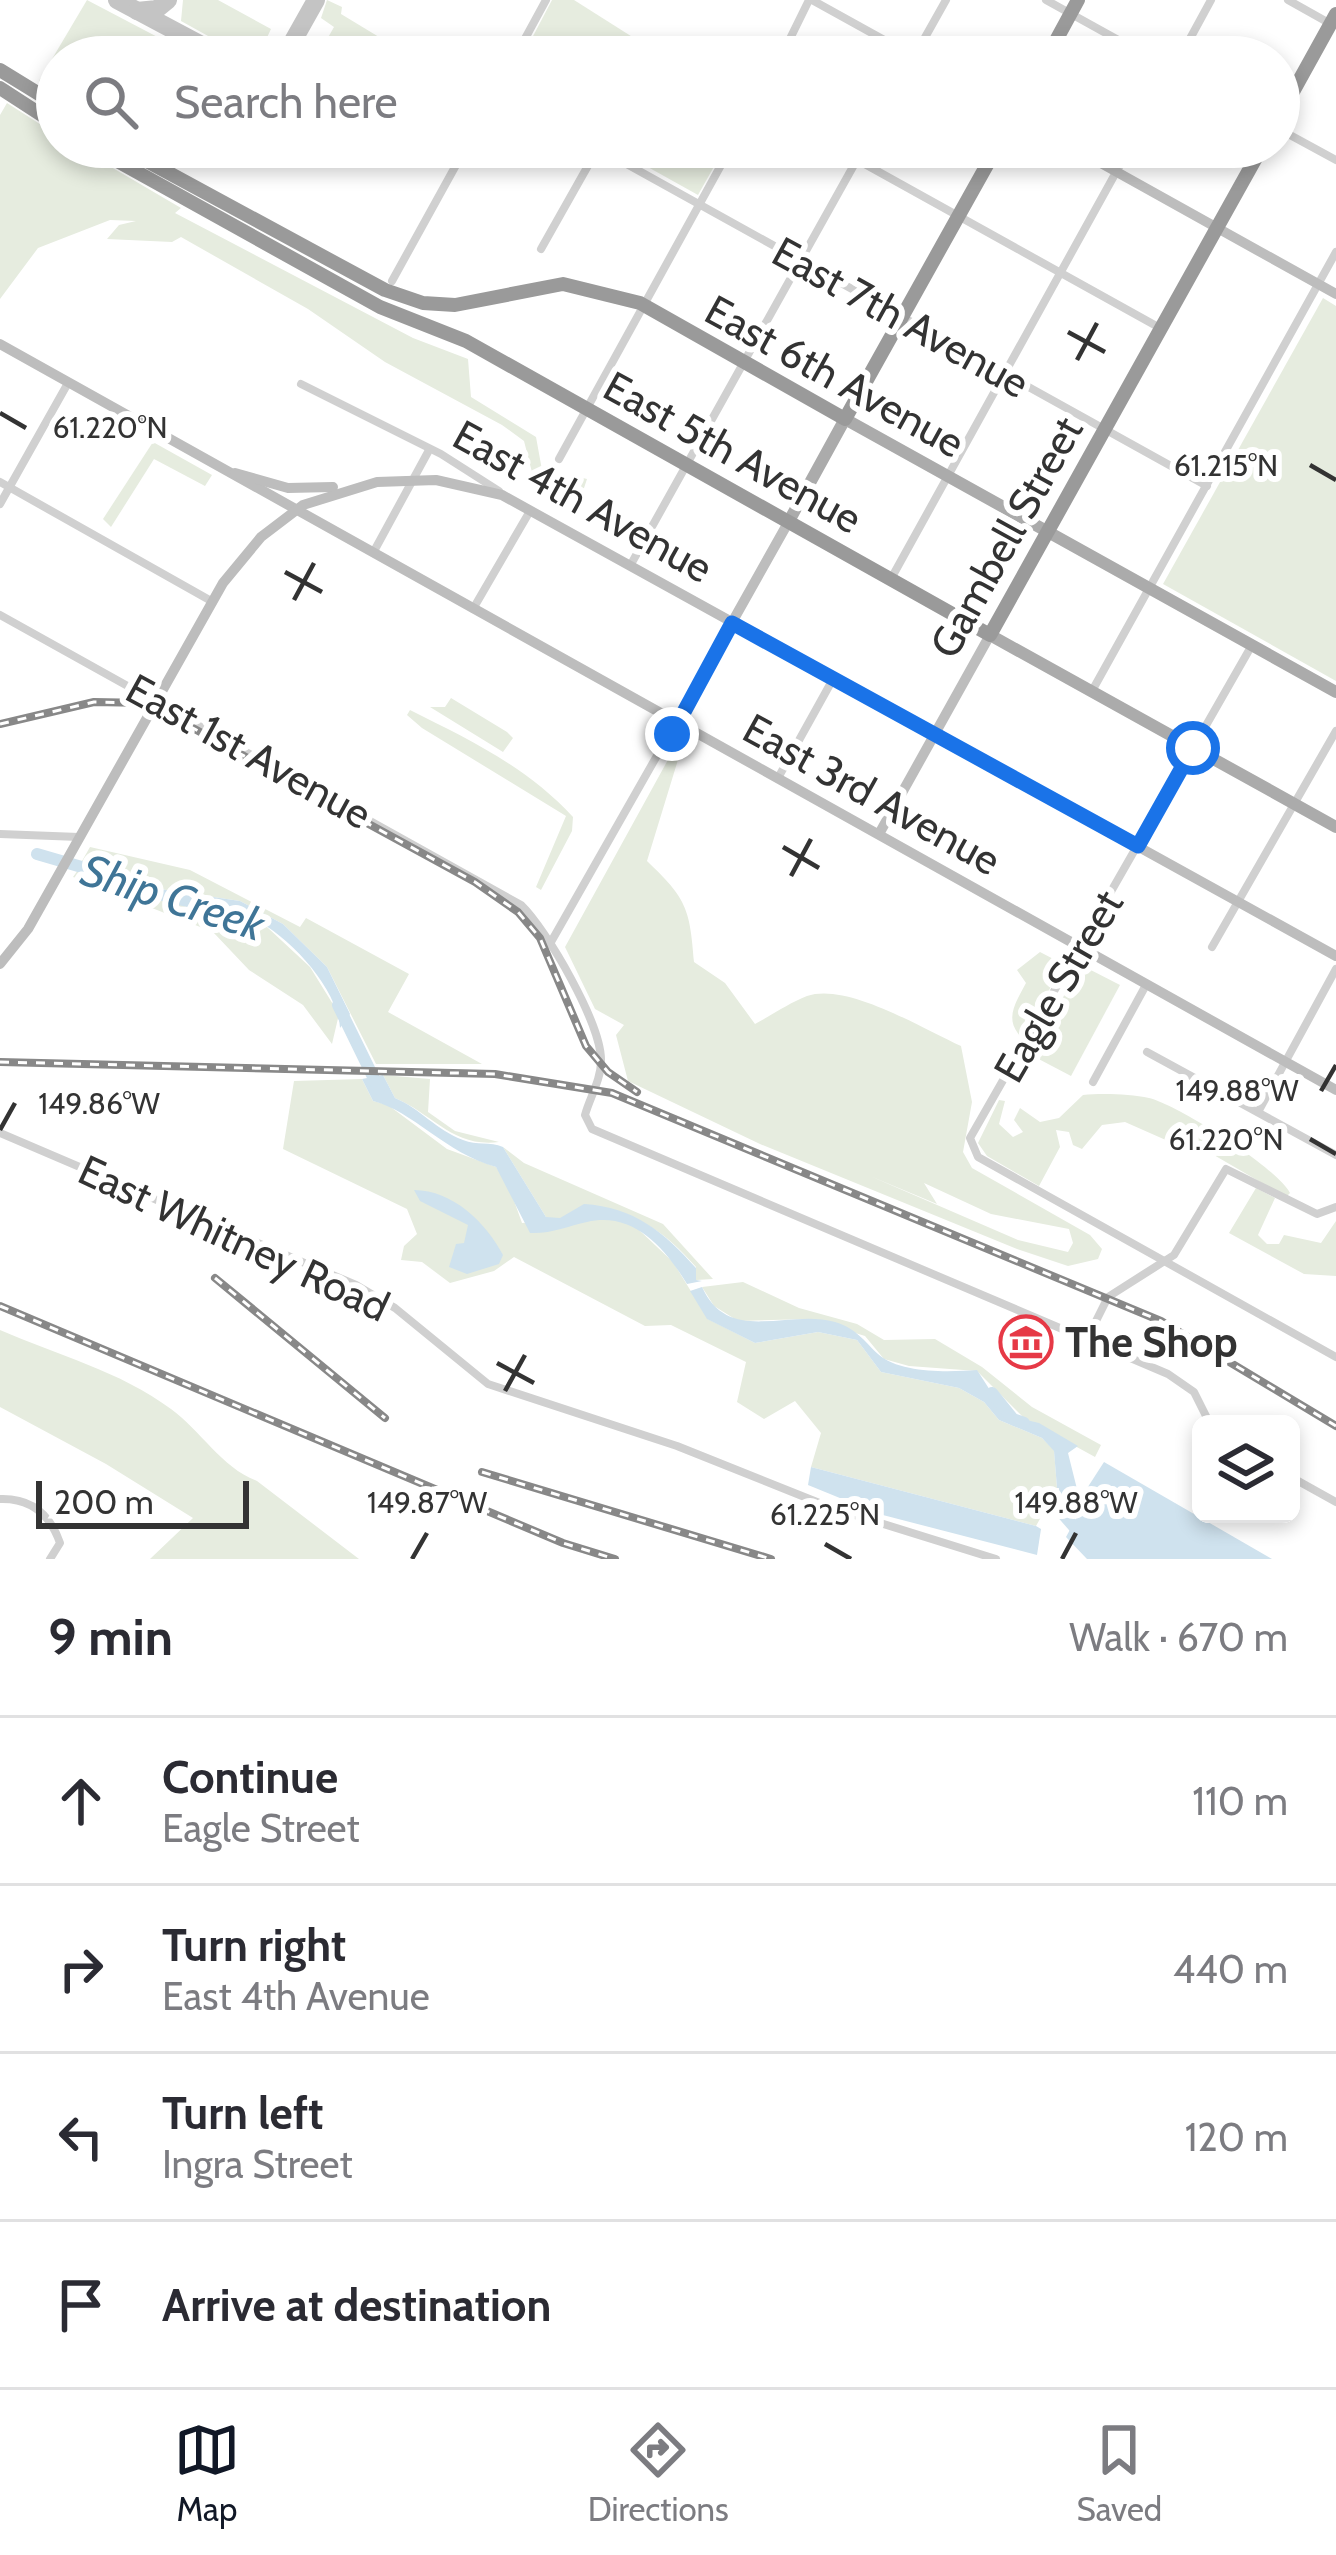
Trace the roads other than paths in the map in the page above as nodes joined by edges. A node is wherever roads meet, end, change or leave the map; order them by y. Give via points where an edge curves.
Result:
1 (546, 0) edge
2 (810, 0) edge
3 (946, 0) edge
4 (1046, 0) edge
5 (1211, 0) edge
6 (1288, 0) edge
7 (1074, 7) edge
8 (1333, 19) edge
9 (526, 36) edge
10 (792, 36) edge
11 (876, 36) edge
12 (926, 36) edge
13 (1058, 36) edge
14 (1118, 36) edge
15 (1191, 36) edge
16 (0, 70) edge
17 (1300, 79) edge
18 (0, 88) edge
19 (36, 92) edge
20 (36, 111) edge
21 (1300, 140) edge
22 (1336, 160) edge
23 (130, 168) edge
24 (159, 168) edge
25 (454, 168) edge
26 (585, 168) edge
27 (634, 168) edge
28 (719, 168) edge
29 (852, 168) edge
30 (871, 168) edge
31 (985, 168) edge
32 (1109, 168) edge
33 (1118, 168) edge
34 (1250, 168) edge
35 (1116, 172) junction
36 (698, 204) junction
37 (958, 216) junction
38 (1218, 227) junction
39 (541, 249) dead end
40 (1336, 253) edge
41 (802, 261) junction
42 (1060, 273) junction
43 (392, 281) dead end
44 (1319, 285) junction
45 (1336, 294) edge
46 (640, 303) junction
47 (901, 316) junction
48 (1160, 328) junction
49 (0, 344) edge
50 (744, 363) junction
51 (1004, 374) junction
52 (68, 382) junction
53 (301, 384) dead end
54 (586, 408) junction
55 (845, 419) junction
56 (1103, 429) junction
57 (428, 452) junction
58 (559, 459) dead end
59 (687, 464) junction
60 (234, 473) junction
61 (947, 476) junction
62 (413, 479) junction
63 (5, 485) edge
64 (1207, 487) junction
65 (502, 495) junction
66 (0, 504) edge
67 (296, 510) junction
68 (530, 511) junction
69 (789, 521) junction
70 (1046, 532) junction
71 (372, 554) junction
72 (630, 566) junction
73 (892, 577) junction
74 (1150, 590) junction
75 (212, 602) junction
76 (472, 610) junction
77 (0, 615) edge
78 (732, 623) junction
79 (990, 635) junction
80 (1252, 645) junction
81 (833, 679) junction
82 (1092, 691) junction
83 (1336, 692) edge
84 (159, 700) junction
85 (688, 702) junction
86 (675, 724) junction
87 (1336, 731) edge
88 (934, 735) junction
89 (701, 737) junction
90 (1193, 748) junction
91 (778, 778) junction
92 (1296, 805) junction
93 (1336, 827) edge
94 (0, 834) edge
95 (879, 834) junction
96 (77, 843) junction
97 (1138, 846) junction
98 (1237, 902) junction
99 (551, 942) junction
100 (1212, 947) dead end
101 (1082, 948) junction
102 (1336, 956) edge
103 (0, 964) edge
104 (1336, 969) edge
105 (1146, 985) junction
106 (1147, 1052) dead end
107 (1286, 1061) junction
108 (1093, 1082) dead end
109 (1336, 1090) edge
110 (1258, 1112) junction
111 (0, 1133) edge
112 (1336, 1155) edge
113 (1332, 1211) edge
114 (1165, 1262) junction
115 (1087, 1339) junction
116 (1336, 1357) edge
117 (1206, 1415) edge
118 (1300, 1482) edge
119 (0, 1499) edge
120 (1336, 1502) edge
121 (50, 1559) edge
122 (996, 1559) edge

1 - 9 street
2 - 10 street
2 - 11 street
3 - 12 street
4 - 7 street
5 - 15 street
6 - 8 street
7 - 13 highway
7 - 14 street
8 - 17 highway
16 - 19 highway
18 - 20 highway
21 - 22 street
23 - 54 highway, East 5th Avenue via 380,307 466,341
24 - 46 highway, East 6th Avenue via 367,284 423,303 455,305 563,284
25 - 43 street
26 - 39 street
27 - 36 street, East 7th Avenue
28 - 36 street
29 - 41 street
30 - 37 street
31 - 37 highway
32 - 35 main road
33 - 35 street
34 - 38 highway, Gambell Street
35 - 38 main road
35 - 42 street
36 - 41 street, East 7th Avenue
36 - 46 street
37 - 42 street
37 - 47 highway
38 - 44 main road
38 - 48 highway, Gambell Street
40 - 44 street
41 - 47 street, East 7th Avenue
41 - 50 street
42 - 48 street
42 - 51 street
44 - 45 main road
44 - 64 street
46 - 50 highway, East 6th Avenue
46 - 54 street
47 - 51 street, East 7th Avenue
47 - 55 highway
48 - 56 highway, Gambell Street
49 - 52 main road, East 3rd Avenue
50 - 55 highway, East 6th Avenue
50 - 59 street
51 - 56 street, East 7th Avenue
51 - 61 street
52 - 60 main road, East 3rd Avenue
52 - 63 street
53 - 57 street, East 4th Avenue
54 - 58 street
54 - 59 highway, East 5th Avenue
55 - 61 main road, East 6th Avenue
55 - 69 main road
56 - 64 street, East 7th Avenue
56 - 70 highway, Gambell Street
57 - 62 street
57 - 65 street, East 4th Avenue
59 - 69 highway, East 5th Avenue
59 - 72 street
60 - 62 main road via 309,490
60 - 67 main road, East 3rd Avenue
61 - 70 main road, East 6th Avenue
61 - 73 street
62 - 65 main road
62 - 67 main road via 361,486
62 - 71 street
63 - 66 street
63 - 75 street
64 - 74 street
65 - 68 main road, East 4th Avenue
67 - 71 main road, East 3rd Avenue
67 - 75 main road via 246,552
68 - 72 main road, East 4th Avenue
68 - 76 street
69 - 73 highway, East 5th Avenue
69 - 78 main road
70 - 74 main road, East 6th Avenue
70 - 79 highway, Gambell Street
71 - 76 main road, East 3rd Avenue
72 - 78 main road, East 4th Avenue
73 - 79 highway, East 5th Avenue
74 - 80 main road, East 6th Avenue
74 - 82 street
75 - 84 main road
76 - 86 main road, East 3rd Avenue
77 - 84 street, East 1st Avenue
78 - 81 main road, East 4th Avenue
78 - 85 main road
79 - 82 main road, East 5th Avenue
79 - 88 main road, Gambell Street
80 - 83 main road, East 6th Avenue
80 - 90 street, Eagle Street
81 - 88 main road, East 4th Avenue
81 - 91 street
82 - 90 main road, East 5th Avenue
84 - 96 main road
84 - 99 street, East 1st Avenue via 496,888 521,904
85 - 86 main road
85 - 89 main road via 685,719
86 - 89 main road, East 3rd Avenue
86 - 99 street
87 - 92 street
88 - 95 main road, Gambell Street
88 - 97 main road, East 4th Avenue
89 - 91 main road, East 3rd Avenue
90 - 92 main road, East 5th Avenue
90 - 97 street, Eagle Street
91 - 95 main road, East 3rd Avenue
92 - 93 main road, East 5th Avenue
92 - 98 street
94 - 96 street
95 - 101 main road, East 3rd Avenue
96 - 103 main road
97 - 98 main road, East 4th Avenue
97 - 101 street, Eagle Street
98 - 100 street
98 - 102 main road, East 4th Avenue
99 - 115 street, East 1st Avenue via 600,1050 585,1115 602,1135
101 - 105 main road, East 3rd Avenue
101 - 114 street, Eagle Street via 970,1138 978,1156
104 - 107 street
105 - 107 main road, East 3rd Avenue
105 - 108 street
106 - 110 street
107 - 109 main road, East 3rd Avenue
107 - 110 street
110 - 112 street
111 - 122 street, East Whitney Road via 356,1285 488,1384
113 - 114 street via 1301,1208 1226,1169
114 - 115 street via 1112,1294
114 - 116 street
115 - 117 street via 1183,1382
118 - 120 street
119 - 121 street via 17,1498 52,1522 60,1543

